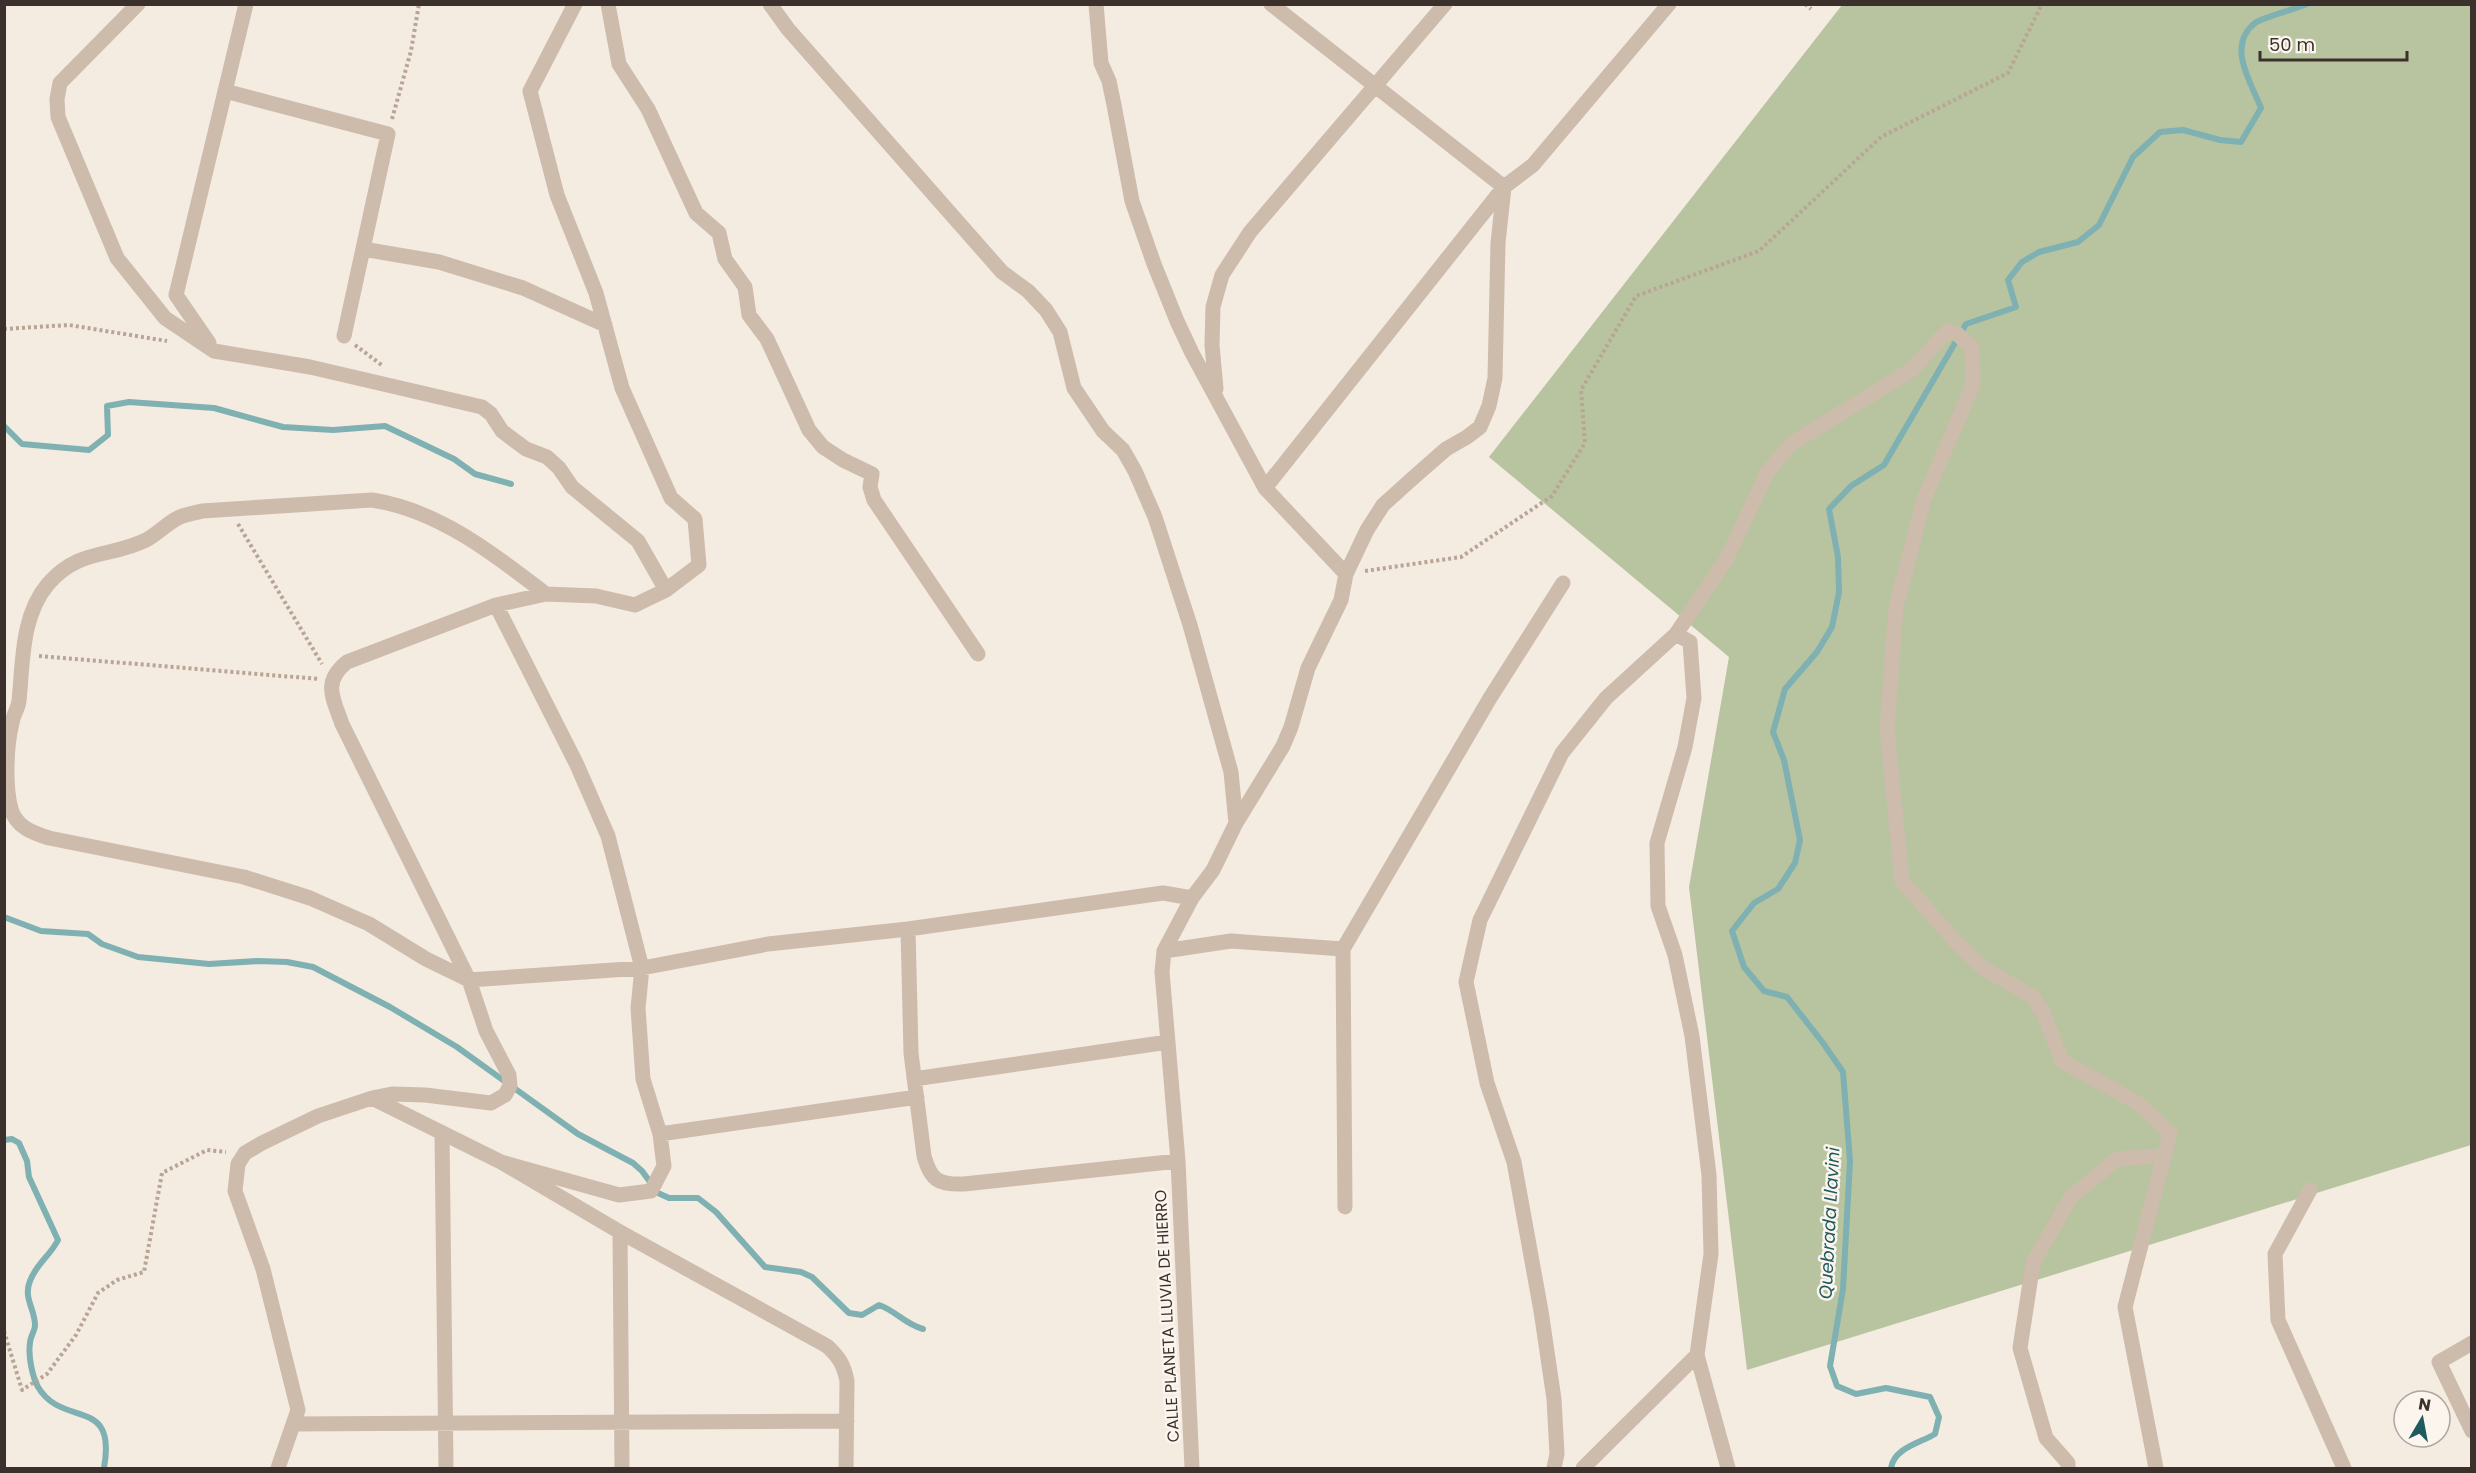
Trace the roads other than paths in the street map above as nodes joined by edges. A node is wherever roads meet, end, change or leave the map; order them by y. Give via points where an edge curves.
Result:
1 (138, 4) edge
2 (246, 4) edge
3 (575, 4) edge
4 (608, 4) edge
5 (771, 4) edge
6 (1096, 4) edge
7 (1270, 4) edge
8 (1445, 4) edge
9 (1669, 4) edge
10 (1375, 87) junction
11 (225, 91) junction
12 (1504, 188) junction
13 (363, 249) junction
14 (605, 325) junction
15 (344, 336) road end
16 (214, 351) junction
17 (1216, 395) junction
18 (1265, 488) junction
19 (1346, 574) junction
20 (1563, 583) dead end
21 (666, 590) junction
22 (546, 594) junction
23 (496, 605) junction
24 (1677, 634) junction
25 (978, 654) dead end
26 (1236, 823) junction
27 (1192, 898) junction
28 (908, 929) junction
29 (1343, 949) junction
30 (1164, 951) junction
31 (642, 968) junction
32 (469, 980) junction
33 (1168, 1042) junction
34 (914, 1078) junction
35 (917, 1096) junction
36 (372, 1098) junction
37 (442, 1133) junction
38 (660, 1134) junction
39 (2164, 1155) junction
40 (1178, 1161) junction
41 (501, 1162) junction
42 (2310, 1190) dead end
43 (1346, 1208) dead end
44 (620, 1232) junction
45 (2472, 1343) edge
46 (1697, 1355) junction
47 (847, 1421) junction
48 (622, 1423) junction
49 (293, 1424) junction
50 (446, 1424) junction
51 (2472, 1431) edge
52 (278, 1468) edge
53 (446, 1468) edge
54 (622, 1468) edge
55 (846, 1468) edge
56 (1192, 1468) edge
57 (1554, 1468) edge
58 (1583, 1468) edge
59 (1728, 1468) edge
60 (2068, 1468) edge
61 (2156, 1468) edge
62 (2344, 1468) edge

1 - 16 street via 60,83 58,117 117,258 165,318
2 - 11 street
3 - 14 street via 530,91 556,195
4 - 25 street via 619,64 648,109 696,213 719,233 725,259 745,287 748,315 767,339 809,430 823,447 872,474 874,500
5 - 26 street via 788,29 1002,272 1046,310 1060,332 1074,388 1103,431 1123,450 1155,517 1231,772
6 - 17 street via 1101,63 1109,81 1132,201 1178,321
7 - 10 street
8 - 10 street
9 - 12 street via 1533,165
10 - 12 street
10 - 17 street via 1250,232 1222,275 1213,307
11 - 13 street via 388,134
11 - 16 street via 176,295
12 - 18 street
12 - 19 street via 1498,243 1495,378 1489,406 1480,427 1446,449 1383,505
13 - 14 street via 440,262 523,288
13 - 15 street
14 - 21 street via 622,388 671,498 695,519 699,565
16 - 21 street via 482,407 502,431 526,449 547,457 572,487 638,542
17 - 18 street
18 - 19 street
19 - 26 street via 1341,600 1308,668 1291,727
20 - 29 street via 1490,698
21 - 22 street via 635,605 596,596
22 - 23 street
22 - 32 street via 497,556 429,518 398,504 372,500 202,511 180,517 147,540 124,549 92,554 71,564 38,596 28,622 19,704 9,736 8,785 11,810 19,824 49,838 244,878 310,898 369,924
23 - 31 street via 577,765 608,836
23 - 32 street via 347,662 332,680 331,692 342,724
24 - 39 street via 1726,560 1768,471 1791,444 1912,369 1948,332 1956,333 1972,347 1973,385 1924,499 1896,607 1887,729 1902,881 1983,968 2032,996 2043,1012 2062,1061 2138,1103 2170,1133
24 - 46 street via 1690,642 1694,698 1685,747 1657,843 1658,906 1675,955 1692,1036 1709,1175 1710,1254
24 - 57 street via 1606,698 1562,753 1480,920 1466,981 1486,1083 1514,1162 1541,1311 1554,1399
26 - 27 street via 1213,870
27 - 28 street via 1163,893
27 - 30 street
28 - 31 street via 768,944
28 - 34 street
29 - 30 street via 1231,940
29 - 43 street
30 - 33 street, CALLE PLANETA LLUVIA DE HIERRO
31 - 32 street
31 - 38 street via 638,1008 643,1079
32 - 36 street via 486,1031 509,1075 506,1095 491,1103 425,1095
33 - 34 street
33 - 40 street, CALLE PLANETA LLUVIA DE HIERRO
34 - 35 street
35 - 38 street
35 - 40 street via 928,1169 936,1180 949,1184
36 - 37 street
36 - 49 street via 318,1116 262,1143 238,1164 235,1191 263,1269 295,1395 298,1410
37 - 41 street
37 - 50 street
38 - 41 street via 664,1166 651,1191 619,1195
39 - 60 street via 2117,1159 2072,1197 2033,1263 2019,1348 2046,1438
39 - 61 street via 2125,1307
40 - 56 street, CALLE PLANETA LLUVIA DE HIERRO
41 - 44 street
42 - 62 street via 2275,1254 2278,1320
44 - 47 street via 827,1346 845,1368
44 - 48 street
45 - 51 street via 2439,1362
46 - 58 street
46 - 59 street
47 - 48 street
47 - 55 street
48 - 50 street
48 - 54 street
49 - 50 street
49 - 52 street
50 - 53 street

